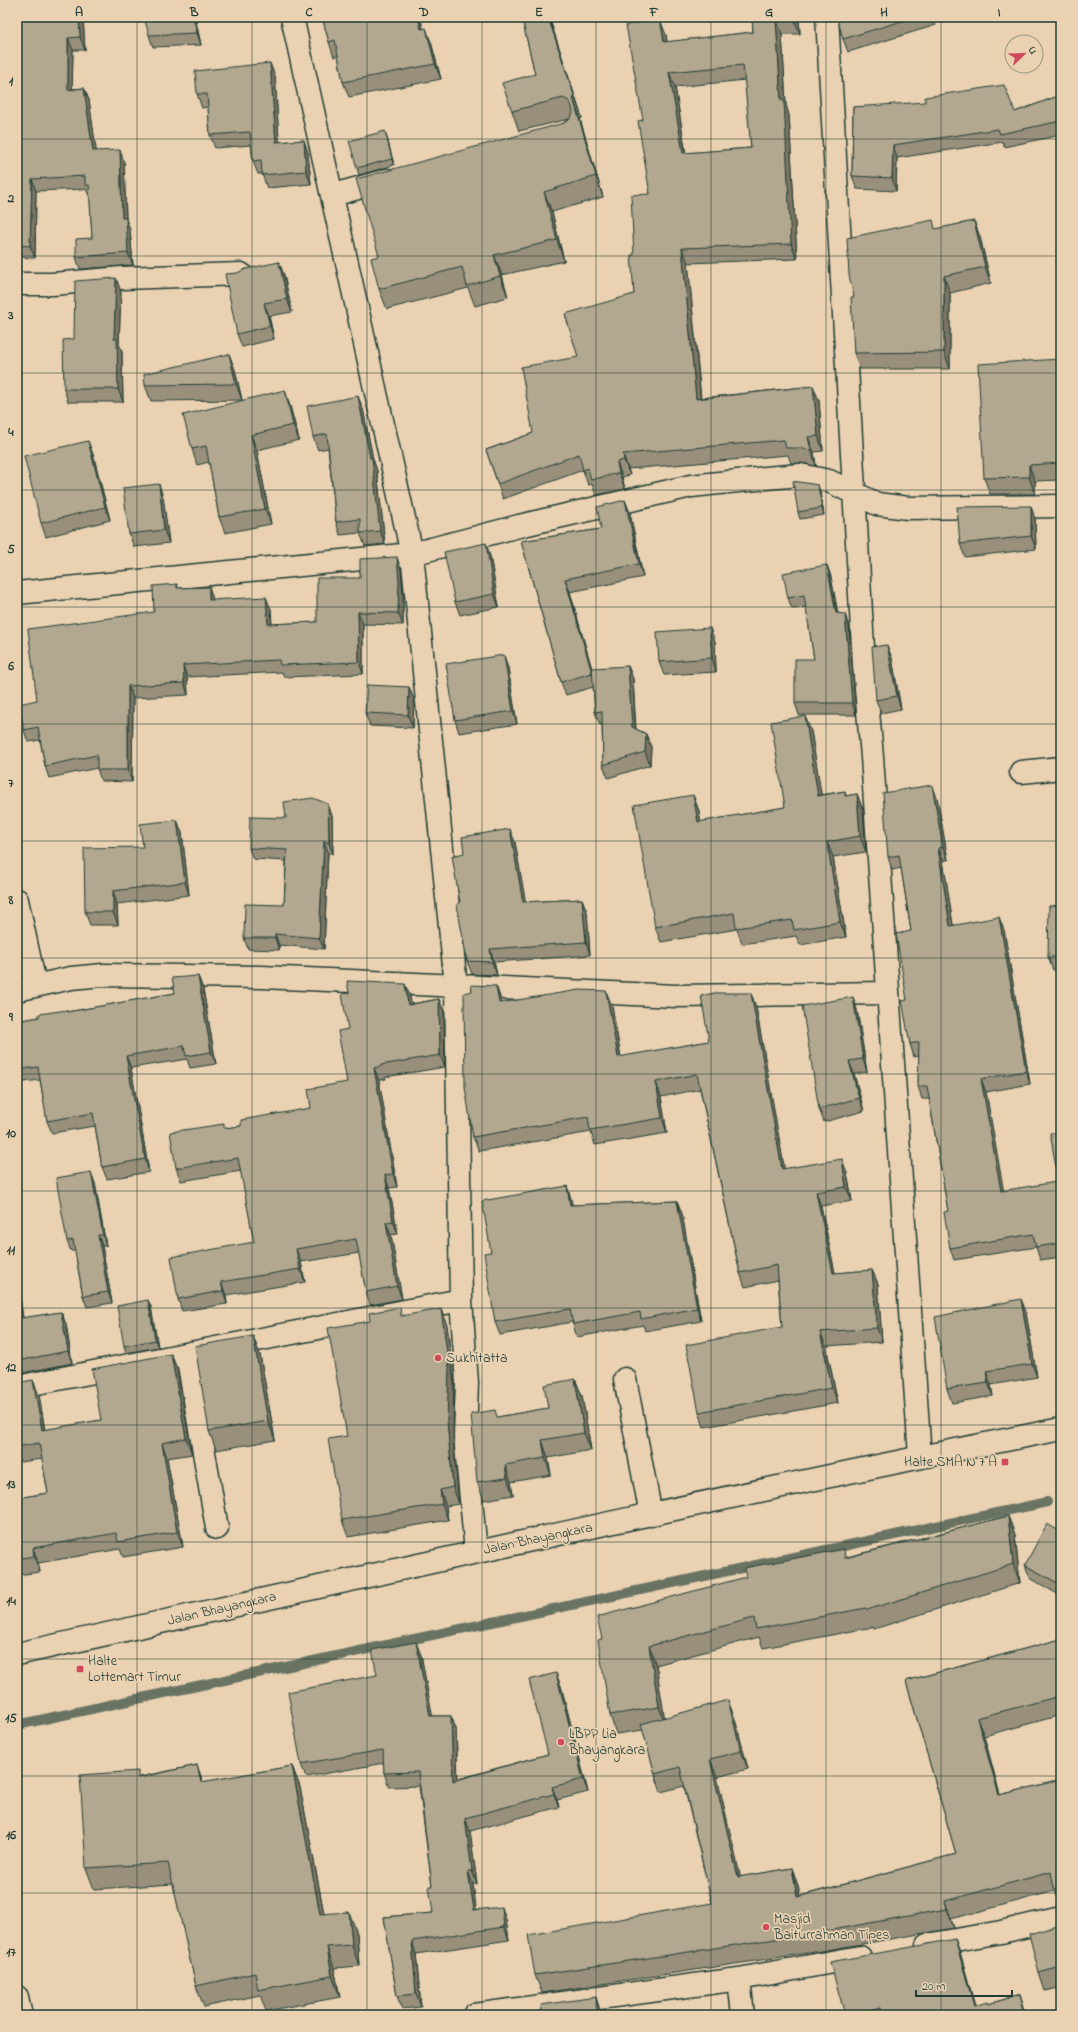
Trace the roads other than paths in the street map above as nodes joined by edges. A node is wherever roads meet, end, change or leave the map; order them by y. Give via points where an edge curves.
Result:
1 (292, 17) edge
2 (827, 17) edge
3 (409, 174) edge
4 (333, 195) junction
5 (241, 274) edge
6 (17, 284) edge
7 (854, 493) junction
8 (1061, 506) edge
9 (412, 554) junction
10 (17, 593) edge
11 (1061, 768) edge
12 (1021, 772) dead end
13 (17, 900) edge
14 (456, 986) junction
15 (26, 987) edge
16 (888, 993) junction
17 (461, 1300) junction
18 (187, 1354) junction
19 (625, 1379) dead end
20 (17, 1387) edge
21 (1061, 1429) edge
22 (920, 1457) junction
23 (651, 1515) junction
24 (217, 1528) dead end
25 (476, 1552) junction
26 (17, 1654) edge
27 (1061, 1918) edge
28 (909, 1948) edge
29 (878, 1954) edge
30 (739, 1979) junction
31 (17, 1997) edge
32 (549, 2010) edge
33 (21, 2015) edge
34 (474, 2015) edge
35 (743, 2015) edge

1 - 4 street
2 - 7 street
3 - 4 street
4 - 9 street
5 - 6 street
7 - 8 street via 877,504 908,508
7 - 9 street via 829,481 800,476 691,486
7 - 16 street
9 - 10 street
9 - 14 street
11 - 12 street
13 - 15 street
14 - 15 street via 262,977 103,975
14 - 16 street via 676,996
14 - 17 street
16 - 22 street
17 - 18 street
17 - 25 street via 467,1383 465,1436
18 - 20 street
18 - 24 street
19 - 23 street
21 - 22 street, Jalan Bhayangkara
22 - 23 street, Jalan Bhayangkara
23 - 25 street, Jalan Bhayangkara
25 - 26 street, Jalan Bhayangkara
27 - 28 street via 1001,1932
29 - 30 street
30 - 32 street
30 - 35 street
31 - 33 street
32 - 34 street

